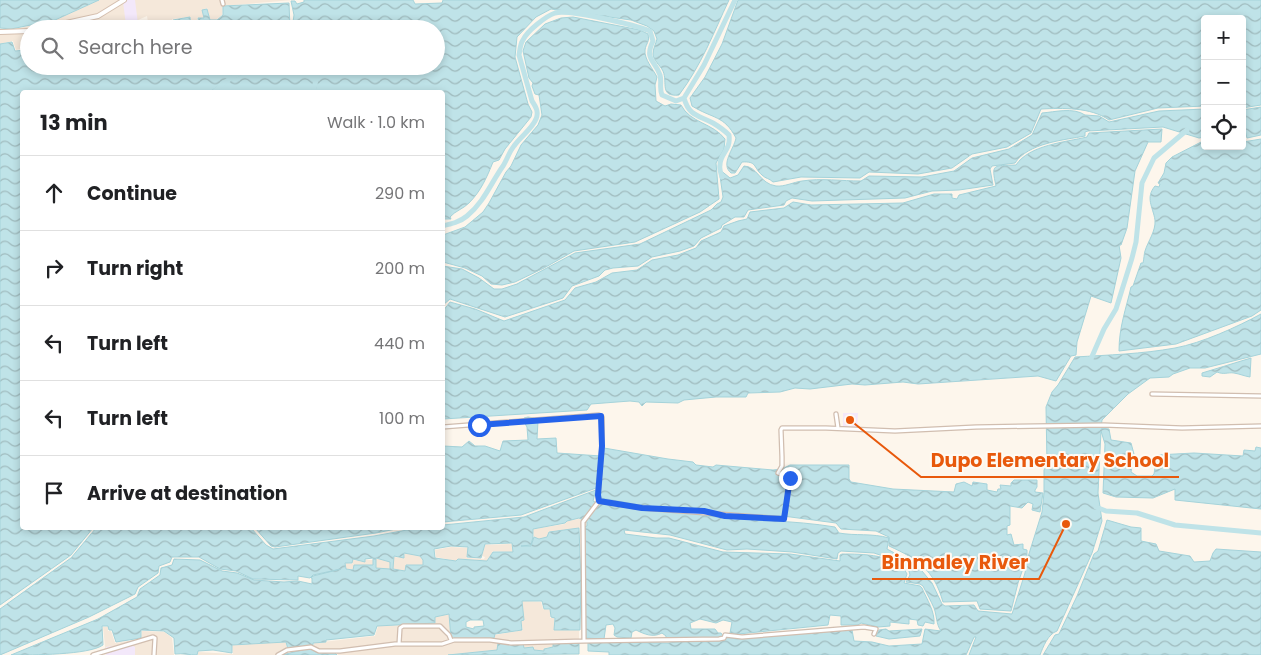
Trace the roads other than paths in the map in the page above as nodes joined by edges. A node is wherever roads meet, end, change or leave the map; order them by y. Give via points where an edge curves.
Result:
1 (124, 0) edge
2 (80, 20) edge
3 (20, 31) edge
4 (0, 32) edge
5 (1152, 394) dead end
6 (1261, 396) edge
7 (836, 414) dead end
8 (1261, 426) edge
9 (445, 427) edge
10 (838, 428) junction
11 (598, 502) junction
12 (874, 634) dead end
13 (451, 640) junction
14 (584, 641) junction
15 (399, 644) junction
16 (93, 655) edge
17 (154, 655) edge
18 (278, 655) edge

1 - 2 street via 98,16
3 - 4 street
5 - 6 street
7 - 10 street
8 - 10 street via 1182,428 1104,425 895,431
9 - 11 street via 601,416
10 - 11 street via 781,429 782,466 778,473 790,480 784,519
11 - 14 street via 584,521
12 - 14 street via 876,628 864,627 725,635 719,639
13 - 14 street via 511,643
13 - 15 street via 442,644
13 - 15 street via 440,626 403,626
15 - 18 street via 326,651 311,647 288,650
16 - 17 street via 153,637

